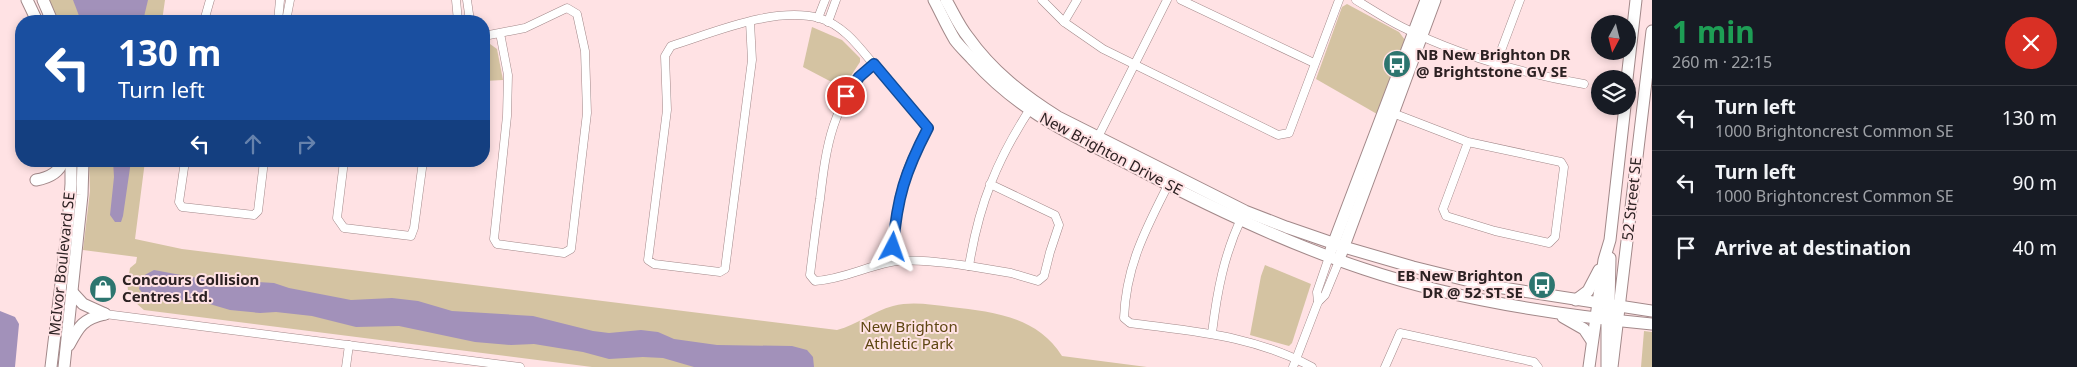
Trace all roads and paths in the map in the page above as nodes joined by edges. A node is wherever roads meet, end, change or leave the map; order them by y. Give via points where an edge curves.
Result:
1 (27, 0) edge
2 (43, 0) edge
3 (210, 0) edge
4 (280, 0) edge
5 (290, 0) edge
6 (456, 0) edge
7 (467, 0) edge
8 (825, 0) edge
9 (836, 0) edge
10 (934, 0) edge
11 (946, 0) edge
12 (1042, 0) edge
13 (1077, 0) edge
14 (1168, 0) edge
15 (1181, 0) edge
16 (1339, 0) edge
17 (1356, 0) edge
18 (1426, 0) edge
19 (1436, 0) edge
20 (1520, 0) edge
21 (1636, 0) edge
22 (34, 15) edge
23 (49, 15) edge
24 (206, 15) edge
25 (279, 15) edge
26 (287, 15) edge
27 (457, 15) edge
28 (469, 15) edge
29 (818, 18) junction
30 (750, 22) junction
31 (828, 22) junction
32 (1064, 22) junction
33 (1652, 31) edge
34 (500, 33) junction
35 (1418, 34) junction
36 (490, 35) edge
37 (1314, 63) junction
38 (874, 64) junction
39 (1496, 64) junction
40 (1134, 65) junction
41 (1629, 70) edge
42 (1584, 84) dead end
43 (1032, 107) junction
44 (1388, 112) junction
45 (1624, 115) edge
46 (1095, 141) junction
47 (1468, 142) junction
48 (58, 167) edge
49 (71, 167) edge
50 (83, 167) edge
51 (183, 167) edge
52 (263, 167) edge
53 (343, 167) edge
54 (422, 167) edge
55 (36, 180) dead end
56 (1170, 180) junction
57 (990, 184) junction
58 (1243, 216) junction
59 (1610, 240) junction
60 (1339, 245) junction
61 (1334, 259) junction
62 (1604, 260) junction
63 (892, 261) junction
64 (969, 266) junction
65 (1623, 280) junction
66 (72, 292) junction
67 (1576, 300) junction
68 (1609, 305) junction
69 (1647, 311) edge
70 (1553, 312) junction
71 (105, 314) junction
72 (1607, 320) junction
73 (1636, 322) junction
74 (1652, 324) edge
75 (1212, 333) junction
76 (1592, 340) junction
77 (349, 345) junction
78 (66, 349) junction
79 (1615, 349) junction
80 (1297, 359) junction
81 (51, 367) edge
82 (64, 367) edge
83 (346, 367) edge
84 (520, 367) edge
85 (1293, 367) edge
86 (1312, 367) edge
87 (1385, 367) edge
88 (1538, 367) edge
89 (1589, 367) edge
90 (1607, 367) edge
91 (1612, 367) edge

1 - 22 street
2 - 23 street
3 - 24 street
4 - 25 street
5 - 26 street
6 - 27 street
7 - 28 street
8 - 29 street
9 - 31 street
10 - 43 street, New Brighton Drive SE via 956,41 988,76
11 - 43 street, New Brighton Drive SE via 967,36 991,66
12 - 32 street
13 - 32 street
14 - 40 street
15 - 37 street
16 - 37 street
17 - 35 street
18 - 35 street
19 - 35 street
20 - 39 street
21 - 41 street
29 - 30 street via 790,15
29 - 31 street
30 - 30 street via 671,46 665,56 667,110 648,260 654,264 720,272 725,269 752,60
31 - 38 street via 861,48
32 - 40 street via 1103,49
33 - 65 street, 52 Street SE
34 - 34 street via 525,28 567,8 577,14 585,51 587,113 571,249 564,253 497,244 494,239 507,116 508,75
34 - 36 street
35 - 39 street
35 - 44 street
37 - 40 street via 1289,133 1278,135
38 - 63 street via 928,128 900,192
38 - 63 street via 859,77 846,96 828,141 810,275 815,281 836,279
39 - 42 street
40 - 46 street
43 - 46 street, New Brighton Drive SE
43 - 57 street
44 - 47 street
44 - 60 street
45 - 59 street, 52 Street SE
46 - 56 street, New Brighton Drive SE
47 - 47 street via 1560,162 1564,167 1555,237 1549,243 1446,216 1443,209
48 - 55 street via 46,178
49 - 81 street, McIvor Boulevard SE via 68,225
50 - 66 street, McIvor Boulevard SE
51 - 52 street via 179,202 182,207 254,216 258,211
53 - 54 street via 337,218 344,228 411,236
56 - 58 street, New Brighton Drive SE
56 - 75 street via 1132,263 1124,300 1124,318 1130,323
57 - 64 street via 980,210
57 - 64 street via 1055,215 1059,225 1044,276 1038,280
58 - 60 street, New Brighton Drive SE
58 - 61 street, New Brighton Drive SE via 1280,239
58 - 75 street via 1224,262
59 - 62 street, 52 Street SE
59 - 68 street
60 - 61 street
60 - 67 street, New Brighton Drive SE via 1490,286
61 - 70 street, New Brighton Drive SE via 1441,290
61 - 80 street via 1317,292 1318,302
62 - 67 street via 1588,291
62 - 68 street, 52 Street SE
63 - 64 street
65 - 68 street, 52 Street SE
65 - 69 street via 1629,296
66 - 71 street via 83,304
66 - 78 street, McIvor Boulevard SE
67 - 68 street, New Brighton Drive SE
68 - 69 street, New Brighton Drive SE
68 - 72 street, 52 Street SE
68 - 72 street
70 - 72 street, New Brighton Drive SE
70 - 76 street via 1577,323
71 - 77 street
71 - 78 street via 90,318 79,326
72 - 73 street, New Brighton Drive SE
72 - 76 street, 52 Street SE
72 - 79 street, 52 Street SE
72 - 90 street
73 - 74 street, New Brighton Drive SE
73 - 79 street via 1623,333
75 - 80 street via 1268,347
76 - 89 street, 52 Street SE
77 - 83 street
77 - 84 street
78 - 82 street, McIvor Boulevard SE
79 - 91 street, 52 Street SE
80 - 85 street
80 - 86 street
87 - 88 street via 1400,333 1534,362

